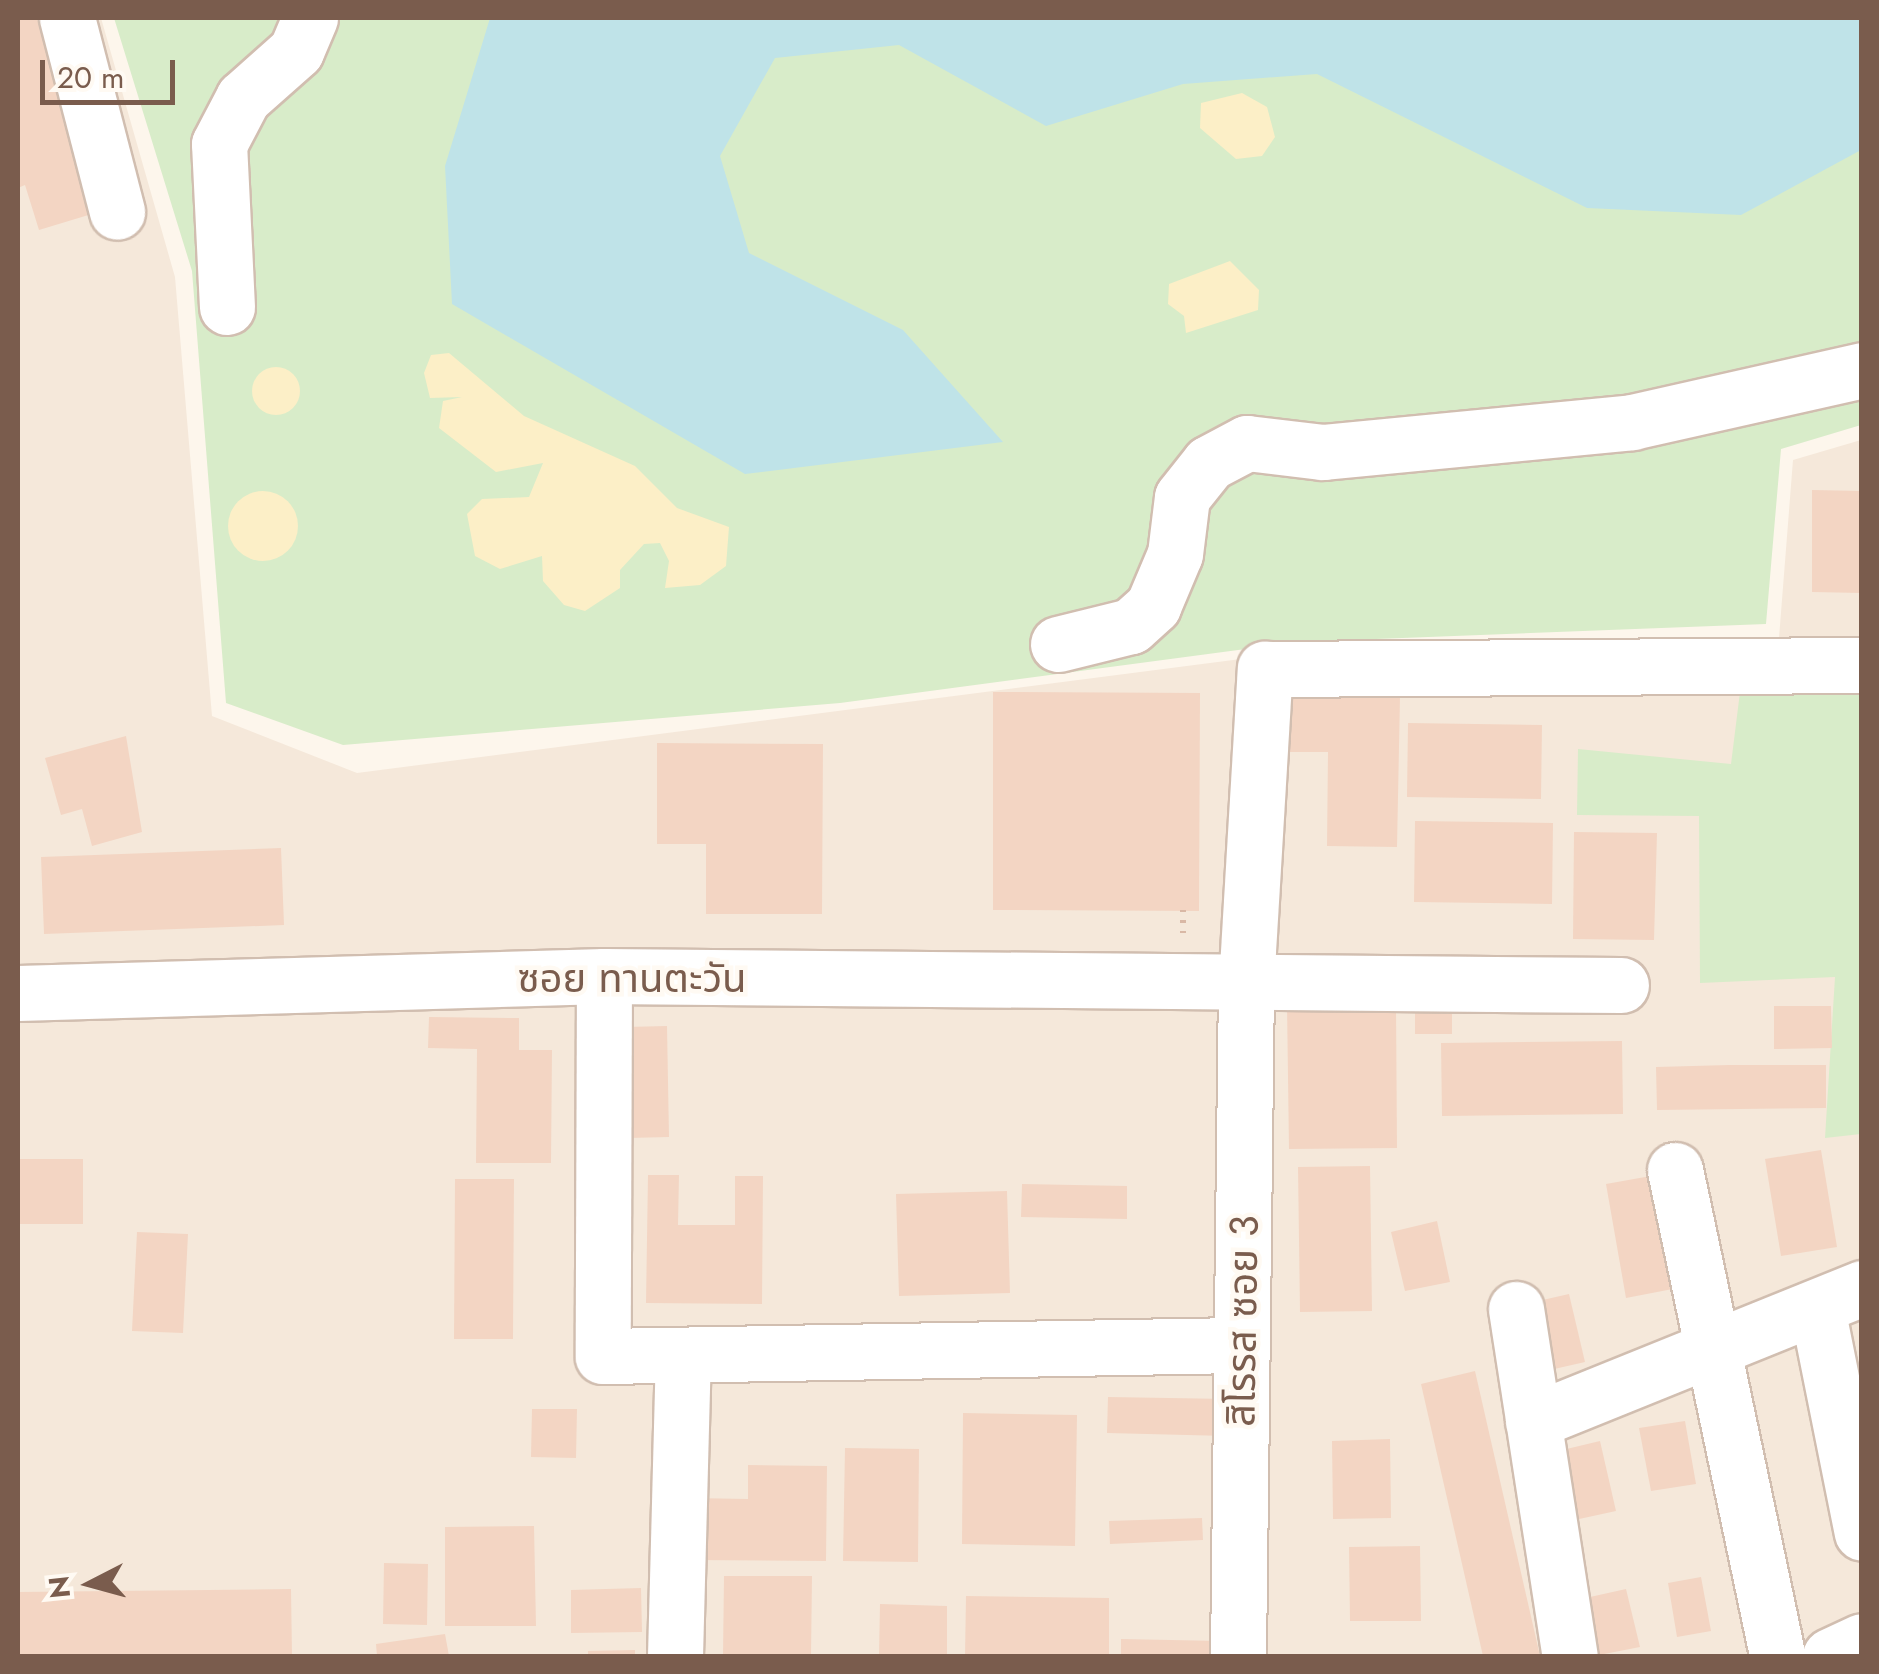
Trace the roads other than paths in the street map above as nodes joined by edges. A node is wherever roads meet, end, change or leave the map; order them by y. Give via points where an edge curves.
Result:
1 (67, 18) edge
2 (310, 18) edge
3 (116, 212) dead end
4 (227, 307) dead end
5 (1862, 370) edge
6 (1058, 644) dead end
7 (1862, 666) edge
8 (604, 976) junction
9 (1246, 984) junction
10 (1622, 986) dead end
11 (18, 992) edge
12 (1675, 1170) dead end
13 (1839, 1298) edge
14 (1516, 1309) dead end
15 (1241, 1345) junction
16 (1714, 1355) junction
17 (683, 1358) junction
18 (1533, 1421) junction
19 (1862, 1533) edge
20 (1862, 1641) edge
21 (675, 1656) edge
22 (1238, 1656) edge
23 (1570, 1656) edge
24 (1777, 1656) edge
25 (1830, 1656) edge

1 - 3 street
2 - 4 street via 296,51 243,98 219,144
5 - 6 street via 1632,422 1323,452 1247,443 1209,463 1182,497 1175,554 1153,606 1131,626
7 - 9 street, สิโรรส ซอย 3 via 1264,669
8 - 9 street, ซอย ทานตะวัน
8 - 11 street, ซอย ทานตะวัน
8 - 17 street via 604,1356
9 - 10 street, ซอย ทานตะวัน
9 - 15 street, สิโรรส ซอย 3
12 - 16 street
13 - 16 street
13 - 19 street
14 - 18 street
15 - 17 street
15 - 22 street, สิโรรส ซอย 3
16 - 18 street
16 - 24 street
17 - 21 street
18 - 23 street
20 - 25 street

